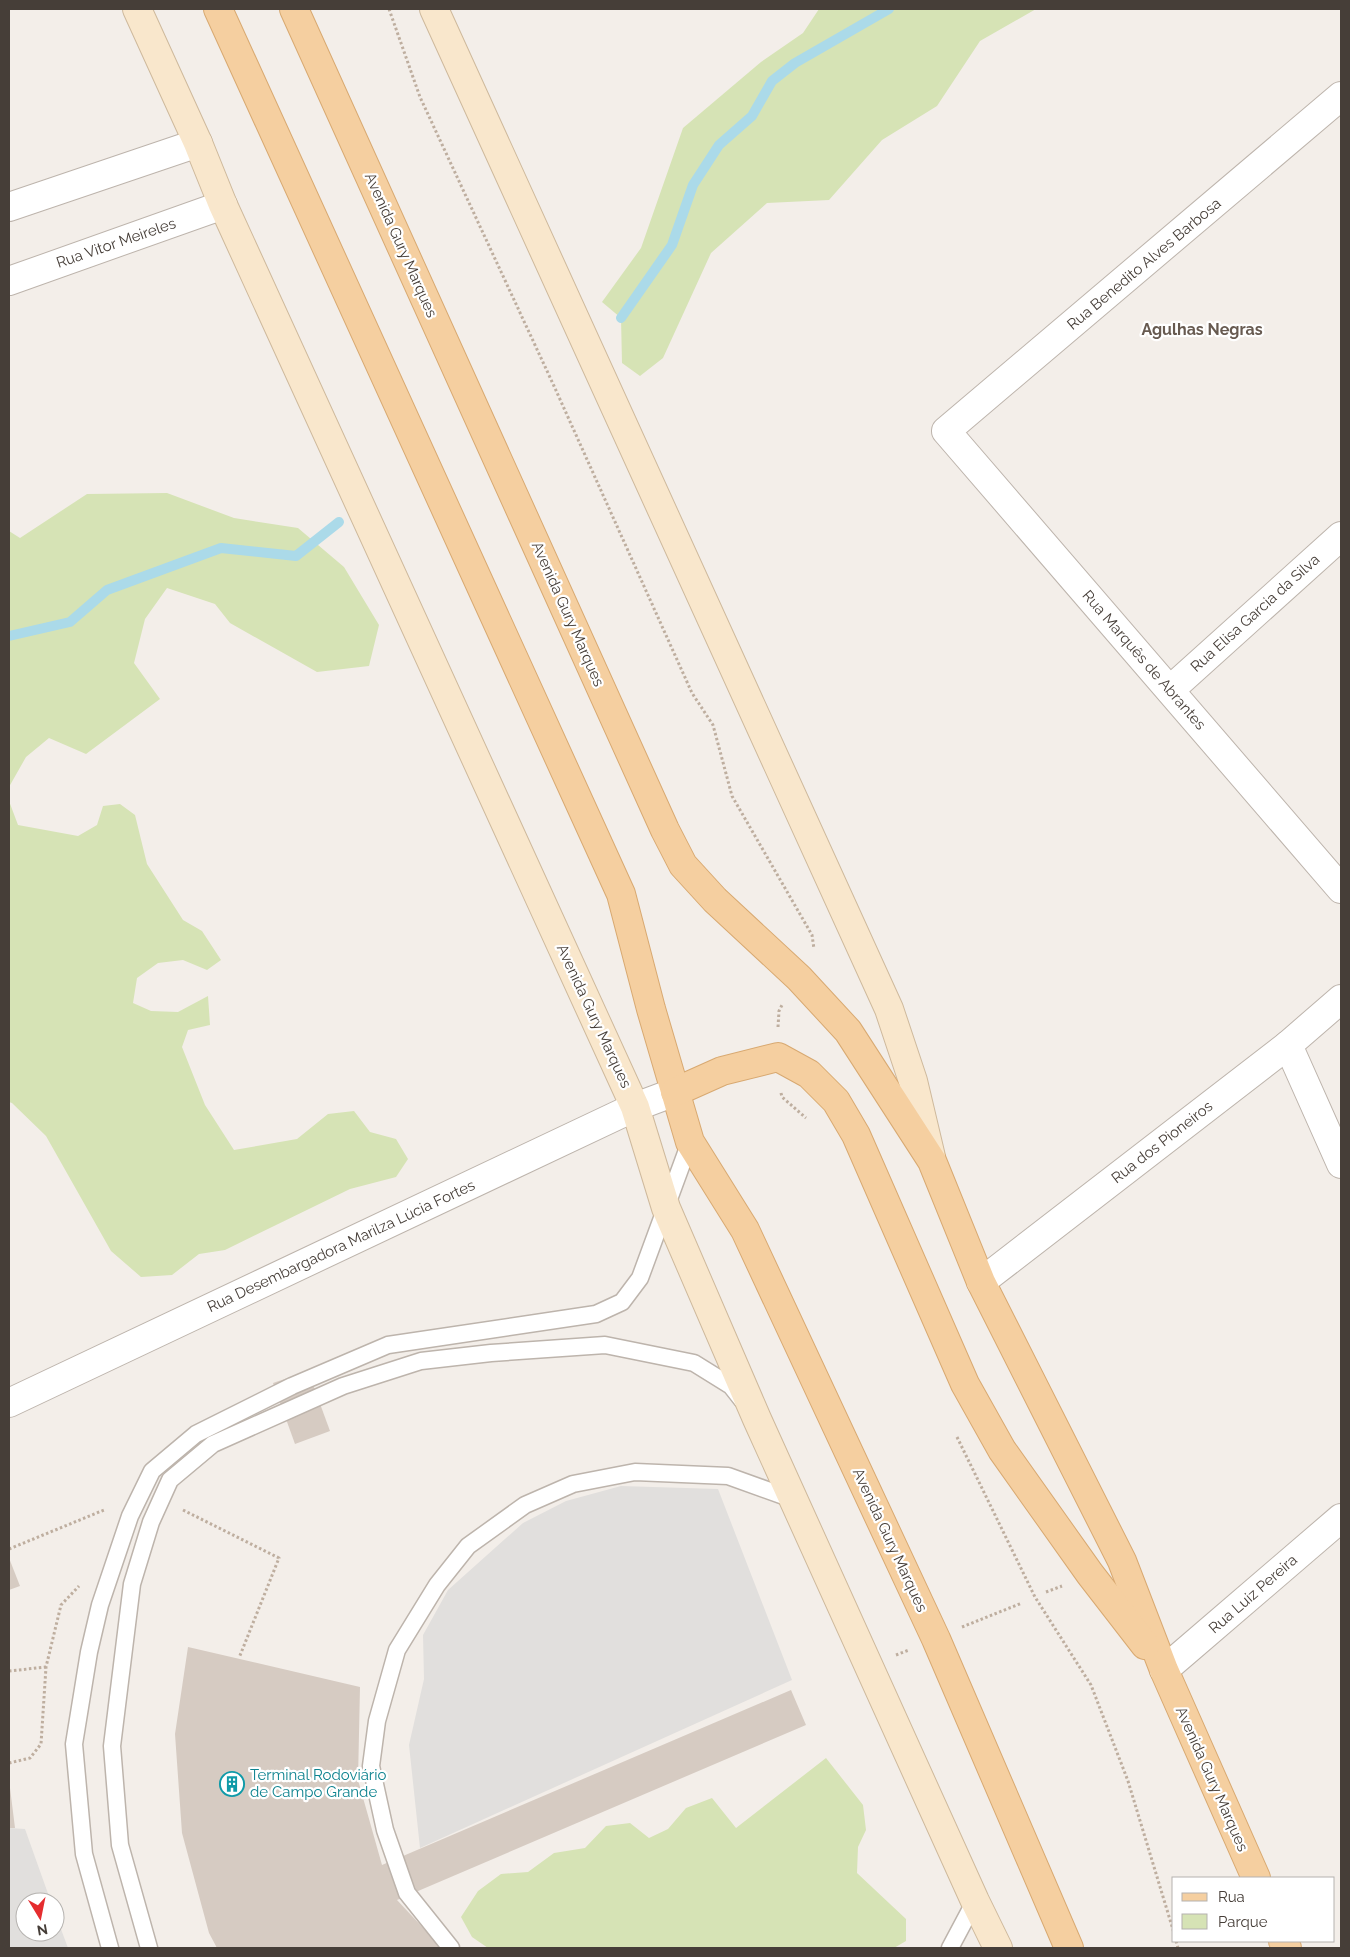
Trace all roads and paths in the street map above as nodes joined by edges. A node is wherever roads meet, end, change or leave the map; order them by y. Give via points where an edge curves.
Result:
1 (137, 9) edge
2 (218, 9) edge
3 (294, 9) edge
4 (389, 9) edge
5 (434, 9) edge
6 (1341, 96) edge
7 (198, 143) junction
8 (223, 205) junction
9 (9, 207) edge
10 (9, 281) edge
11 (946, 431) joint
12 (1341, 536) edge
13 (1170, 690) junction
14 (1341, 889) edge
15 (799, 978) junction
16 (1341, 999) edge
17 (1288, 1045) junction
18 (778, 1057) junction
19 (675, 1092) junction
20 (635, 1107) junction
21 (810, 1121) dead end
22 (690, 1142) junction
23 (932, 1161) junction
24 (1341, 1164) edge
25 (666, 1208) junction
26 (981, 1282) junction
27 (9, 1403) edge
28 (757, 1419) junction
29 (954, 1429) dead end
30 (142, 1491) junction
31 (161, 1500) junction
32 (795, 1500) junction
33 (1341, 1518) edge
34 (9, 1549) edge
35 (81, 1584) dead end
36 (1022, 1603) dead end
37 (960, 1628) dead end
38 (912, 1649) dead end
39 (891, 1657) dead end
40 (239, 1658) dead end
41 (46, 1667) junction
42 (1164, 1670) junction
43 (9, 1671) edge
44 (9, 1763) edge
45 (1256, 1877) edge
46 (975, 1901) junction
47 (1172, 1926) edge
48 (110, 1948) edge
49 (149, 1948) edge
50 (451, 1948) edge
51 (950, 1948) edge
52 (998, 1948) edge
53 (1069, 1948) edge

1 - 7 main road, Avenida Gury Marques
2 - 19 main road, Avenida Gury Marques via 621,894
3 - 15 main road, Avenida Gury Marques via 683,866 714,900
4 - 15 path via 420,97 692,693 713,725 732,796 812,935 815,948
5 - 23 main road, Avenida Gury Marques via 889,1009 914,1081
6 - 11 street, Rua Benedito Alves Barbosa
7 - 8 main road, Avenida Gury Marques
7 - 9 street
8 - 10 street, Rua Vitor Meireles
8 - 20 main road, Avenida Gury Marques
11 - 13 street, Rua Marquês de Abrantes
12 - 13 street, Rua Elisa Garcia da Silva
13 - 14 street, Rua Marquês de Abrantes
15 - 18 path via 779,1011
15 - 23 main road, Avenida Gury Marques via 848,1031
16 - 17 street, Rua dos Pioneiros
17 - 24 street
17 - 26 street, Rua dos Pioneiros
18 - 19 main road via 722,1071
18 - 21 path via 782,1097
18 - 42 main road via 809,1074 836,1102 856,1135 965,1384 1002,1450 1090,1574
19 - 20 street, Rua Desembargadora Marilza Lúcia Fortes
19 - 22 main road, Avenida Gury Marques
20 - 25 main road, Avenida Gury Marques
20 - 27 street, Rua Desembargadora Marilza Lúcia Fortes
22 - 25 lane
22 - 53 main road, Avenida Gury Marques via 746,1230 936,1639
23 - 26 main road, Avenida Gury Marques
25 - 28 main road, Avenida Gury Marques
25 - 30 lane via 640,1278 622,1302 596,1314 388,1345 292,1386 196,1434 152,1471
26 - 42 main road, Avenida Gury Marques via 1122,1560
28 - 31 lane via 731,1386 694,1363 605,1345 421,1361 343,1386 213,1444 170,1480
28 - 32 main road, Avenida Gury Marques
29 - 47 path via 1035,1597 1091,1685 1128,1782
30 - 34 path via 136,1488 114,1506
30 - 48 lane via 130,1516 100,1605 74,1744 84,1854
31 - 40 path via 278,1558
31 - 49 lane via 150,1522 132,1584 112,1746 120,1845
32 - 46 main road, Avenida Gury Marques
32 - 50 lane via 728,1476 635,1472 573,1484 525,1505 468,1546 438,1585 397,1650 377,1721 371,1766 384,1830 407,1893
33 - 42 street, Rua Luiz Pereira
35 - 41 path via 61,1605
36 - 37 path
38 - 39 path
41 - 43 path
41 - 44 path via 41,1744 30,1758
42 - 45 main road, Avenida Gury Marques
46 - 51 lane
46 - 52 main road, Avenida Gury Marques

